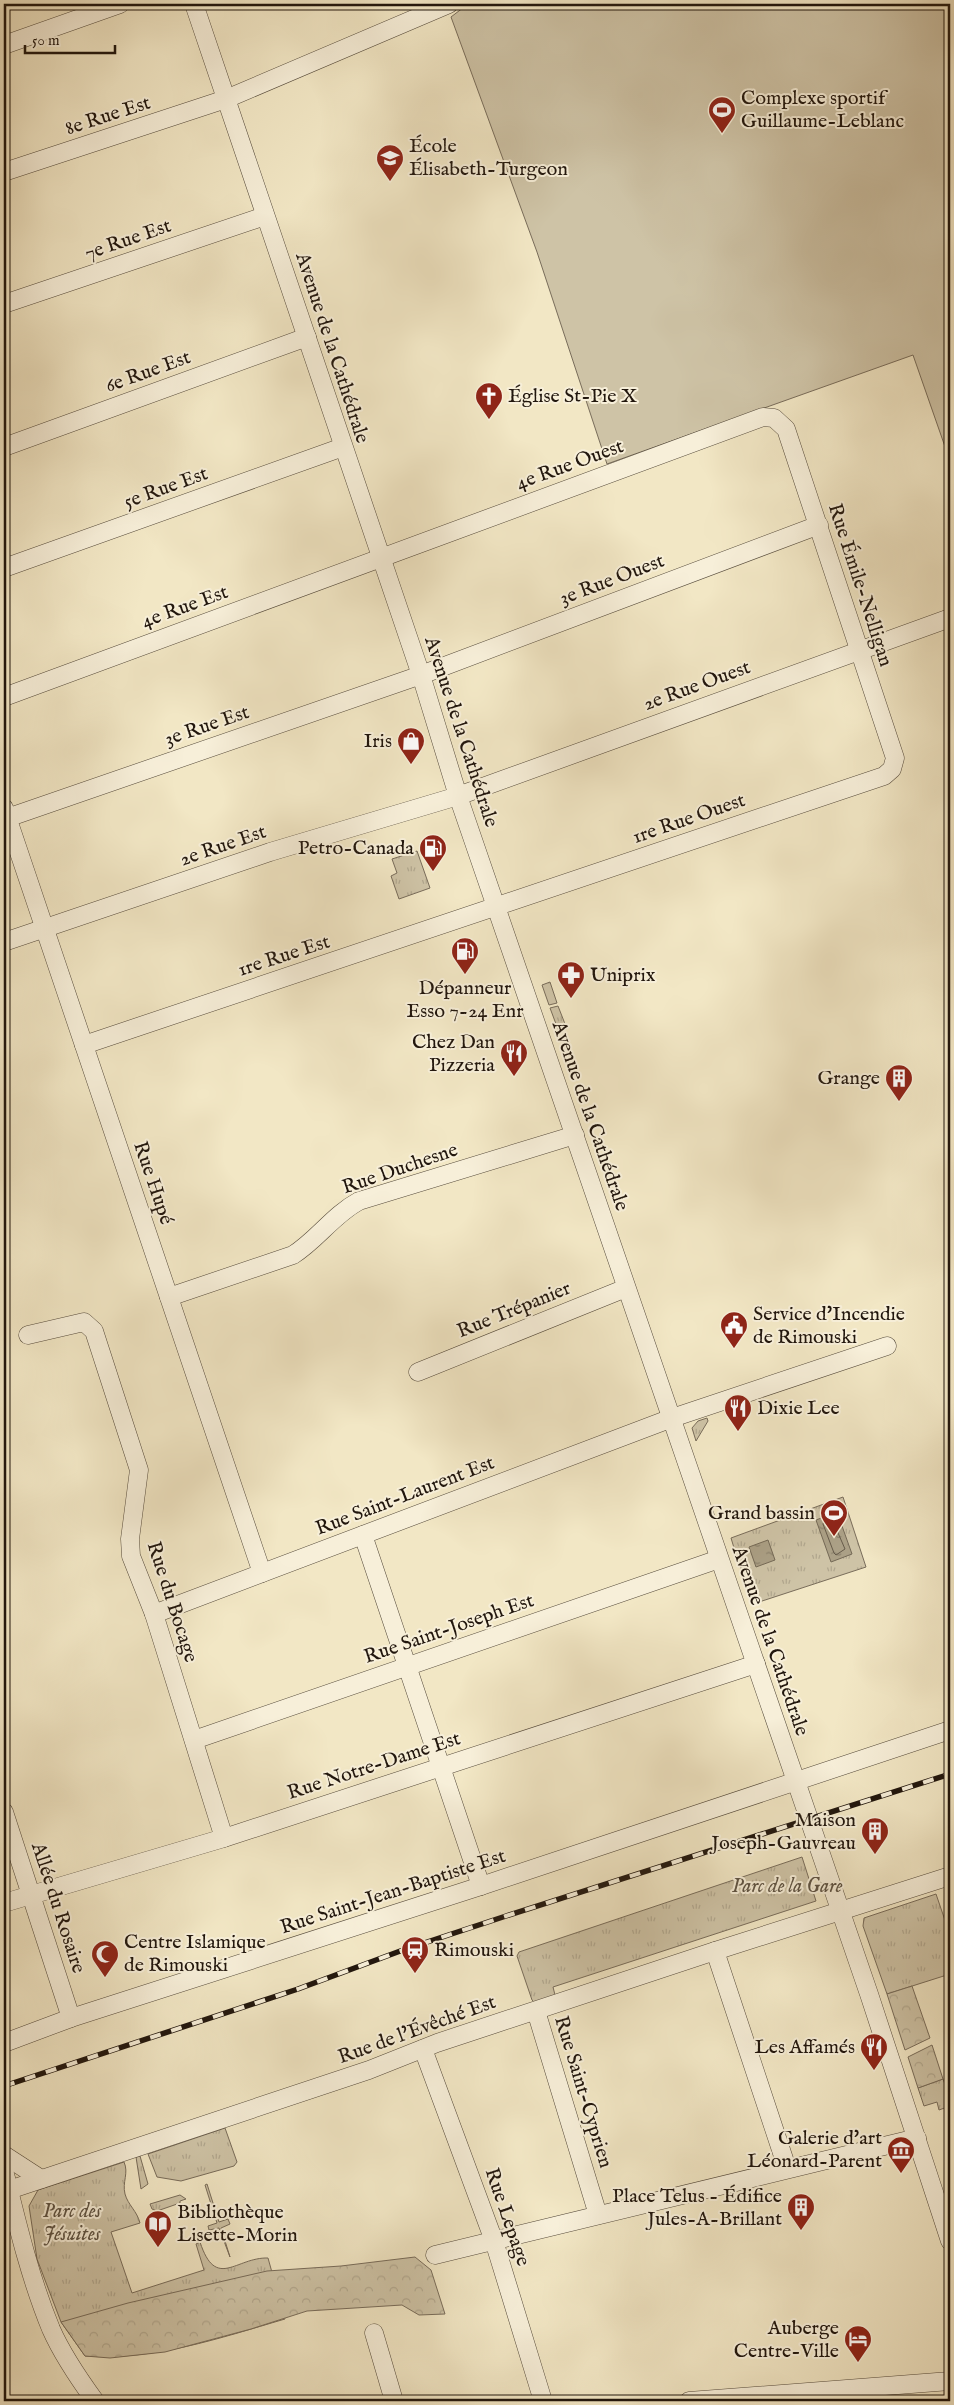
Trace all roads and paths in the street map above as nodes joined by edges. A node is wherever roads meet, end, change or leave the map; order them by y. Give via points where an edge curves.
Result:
1 (120, 4) edge
2 (194, 4) edge
3 (449, 4) edge
4 (4, 45) edge
5 (226, 99) junction
6 (4, 172) edge
7 (266, 216) junction
8 (4, 304) edge
9 (307, 337) junction
10 (774, 418) joint
11 (4, 447) edge
12 (343, 447) junction
13 (819, 525) junction
14 (381, 556) junction
15 (4, 568) edge
16 (950, 618) edge
17 (859, 650) junction
18 (421, 675) junction
19 (4, 697) edge
20 (892, 769) joint
21 (458, 796) junction
22 (6, 812) edge
23 (497, 907) junction
24 (45, 929) junction
25 (4, 942) edge
26 (84, 1045) junction
27 (575, 1135) junction
28 (626, 1288) junction
29 (169, 1298) junction
30 (28, 1335) dead end
31 (887, 1346) dead end
32 (418, 1372) dead end
33 (672, 1418) junction
34 (362, 1535) junction
35 (718, 1559) junction
36 (262, 1573) junction
37 (154, 1614) junction
38 (756, 1664) junction
39 (407, 1665) junction
40 (950, 1730) edge
41 (194, 1740) junction
42 (440, 1766) junction
43 (796, 1780) junction
44 (4, 1812) edge
45 (224, 1838) junction
46 (950, 1876) edge
47 (481, 1886) junction
48 (31, 1895) junction
49 (4, 1903) edge
50 (840, 1911) junction
51 (715, 1951) junction
52 (536, 2011) junction
53 (71, 2018) junction
54 (4, 2043) edge
55 (423, 2049) junction
56 (917, 2138) junction
57 (4, 2155) edge
58 (788, 2168) junction
59 (4, 2170) edge
60 (41, 2179) junction
61 (9, 2190) junction
62 (598, 2215) junction
63 (494, 2240) junction
64 (950, 2241) edge
65 (435, 2255) dead end
66 (374, 2332) dead end
67 (950, 2380) edge
68 (96, 2401) edge
69 (394, 2401) edge
70 (543, 2401) edge
71 (689, 2401) edge

1 - 4 street
2 - 5 street, Avenue de la Cathédrale
3 - 5 street, 8e Rue Est
5 - 6 street, 8e Rue Est
5 - 7 street, Avenue de la Cathédrale
7 - 8 street, 7e Rue Est
7 - 9 street, Avenue de la Cathédrale
9 - 11 street, 6e Rue Est
9 - 12 street, Avenue de la Cathédrale
10 - 13 street, Rue Émile-Nelligan via 786,428
10 - 14 street, 4e Rue Ouest via 763,418
12 - 14 street, Avenue de la Cathédrale
12 - 15 street, 5e Rue Est
13 - 17 street, Rue Émile-Nelligan
13 - 18 street, 3e Rue Ouest
14 - 18 street, Avenue de la Cathédrale
14 - 19 street, 4e Rue Est
16 - 17 street, 2e Rue Ouest
17 - 20 street, Rue Émile-Nelligan via 895,758
17 - 21 street, 2e Rue Ouest
18 - 21 street, Avenue de la Cathédrale
18 - 22 street, 3e Rue Est
20 - 23 street, 1re Rue Ouest via 884,776
21 - 23 street, Avenue de la Cathédrale
21 - 24 street, 2e Rue Est via 270,852
22 - 24 street, Rue Hupé
23 - 26 street, 1re Rue Est
23 - 27 street, Avenue de la Cathédrale
24 - 25 street, 2e Rue Est
24 - 26 street, Rue Hupé
26 - 29 street, Rue Hupé
27 - 28 street, Avenue de la Cathédrale
27 - 29 street, Rue Duchesne via 359,1201 344,1209 293,1255
28 - 32 street, Rue Trépanier
28 - 33 street, Avenue de la Cathédrale
29 - 36 street, Rue Hupé
30 - 37 street, Rue du Bocage via 84,1322 94,1331 139,1470 130,1539 131,1556
31 - 33 street, Rue Saint-Laurent Est
33 - 34 street, Rue Saint-Laurent Est
33 - 35 street, Avenue de la Cathédrale
34 - 36 street, Rue Saint-Laurent Est
34 - 39 street
35 - 38 street, Avenue de la Cathédrale
35 - 39 street, Rue Saint-Joseph Est
36 - 37 street, Rue Saint-Laurent Est
37 - 41 street, Rue du Bocage
38 - 42 street, Rue Notre-Dame Est
38 - 43 street, Avenue de la Cathédrale
39 - 41 street, Rue Saint-Joseph Est
39 - 42 street
40 - 43 street, Rue Saint-Jean-Baptiste Est
41 - 45 street, Rue du Bocage
42 - 45 street, Rue Notre-Dame Est
42 - 47 street
43 - 47 street, Rue Saint-Jean-Baptiste Est
43 - 50 street, Avenue de la Cathédrale
44 - 48 street, Allée du Rosaire
45 - 48 street, Rue Notre-Dame Est
46 - 50 street, Rue de l'Évêché Est
47 - 53 street, Rue Saint-Jean-Baptiste Est
48 - 49 street, Rue Notre-Dame Est
48 - 53 street, Allée du Rosaire
50 - 51 street, Rue de l'Évêché Est
50 - 56 street, Avenue de la Cathédrale
51 - 52 street, Rue de l'Évêché Est
51 - 58 street
52 - 55 street, Rue de l'Évêché Est
52 - 62 street, Rue Saint-Cyprien
53 - 54 street, Rue Saint-Jean-Baptiste Est
55 - 60 street, Rue de l'Évêché Est via 370,2070
55 - 63 street, Rue Lepage
56 - 58 street
56 - 64 street, Avenue de la Cathédrale
57 - 60 street
58 - 62 street
59 - 61 street
60 - 61 street, Rue de l'Évêché Est
61 - 68 street via 39,2298 52,2331
62 - 63 street
63 - 65 street
63 - 70 street, Rue Lepage
66 - 69 street
67 - 71 street

